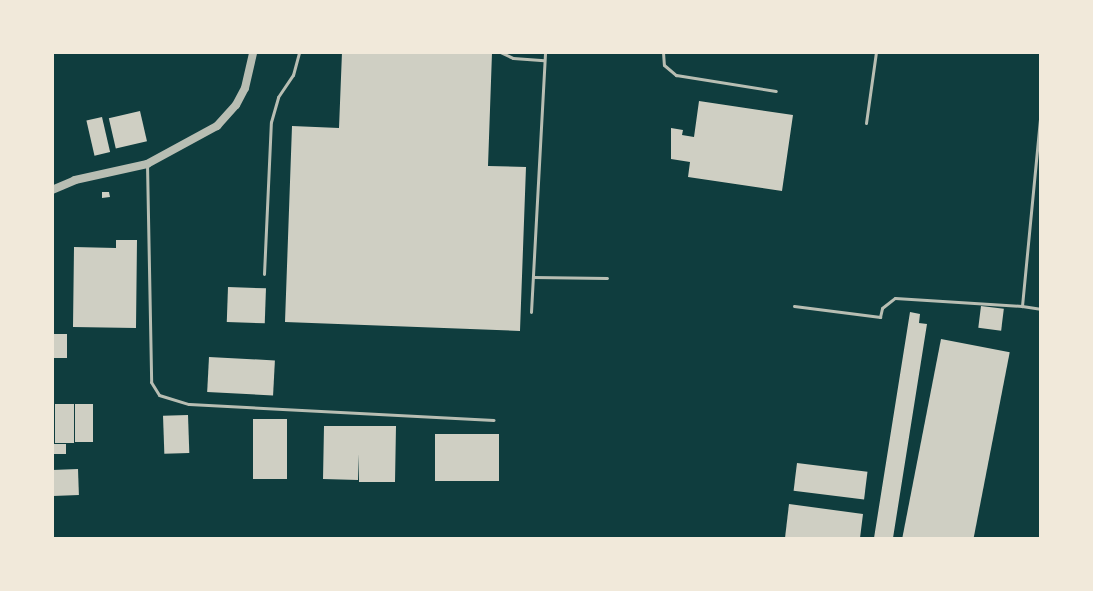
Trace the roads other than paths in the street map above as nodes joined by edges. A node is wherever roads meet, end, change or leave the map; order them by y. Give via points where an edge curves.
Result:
1 (253, 52) edge
2 (300, 52) edge
3 (500, 52) edge
4 (545, 52) edge
5 (663, 52) edge
6 (876, 52) edge
7 (544, 60) junction
8 (776, 91) dead end
9 (1040, 119) edge
10 (866, 124) dead end
11 (147, 164) junction
12 (52, 190) edge
13 (264, 274) dead end
14 (533, 277) junction
15 (607, 278) dead end
16 (794, 306) dead end
17 (1022, 306) junction
18 (1040, 309) edge
19 (531, 312) dead end
20 (494, 420) dead end

1 - 11 street via 236,105 217,126
2 - 13 lane via 293,75 278,97 271,122
3 - 7 lane via 514,58
4 - 7 lane
5 - 8 lane via 664,65 676,75
6 - 10 lane
7 - 14 lane
9 - 17 lane
11 - 12 street via 75,180
11 - 20 lane via 151,382 159,395 189,404
14 - 15 lane
14 - 19 lane
16 - 17 lane via 880,317 882,308 895,298
17 - 18 lane

